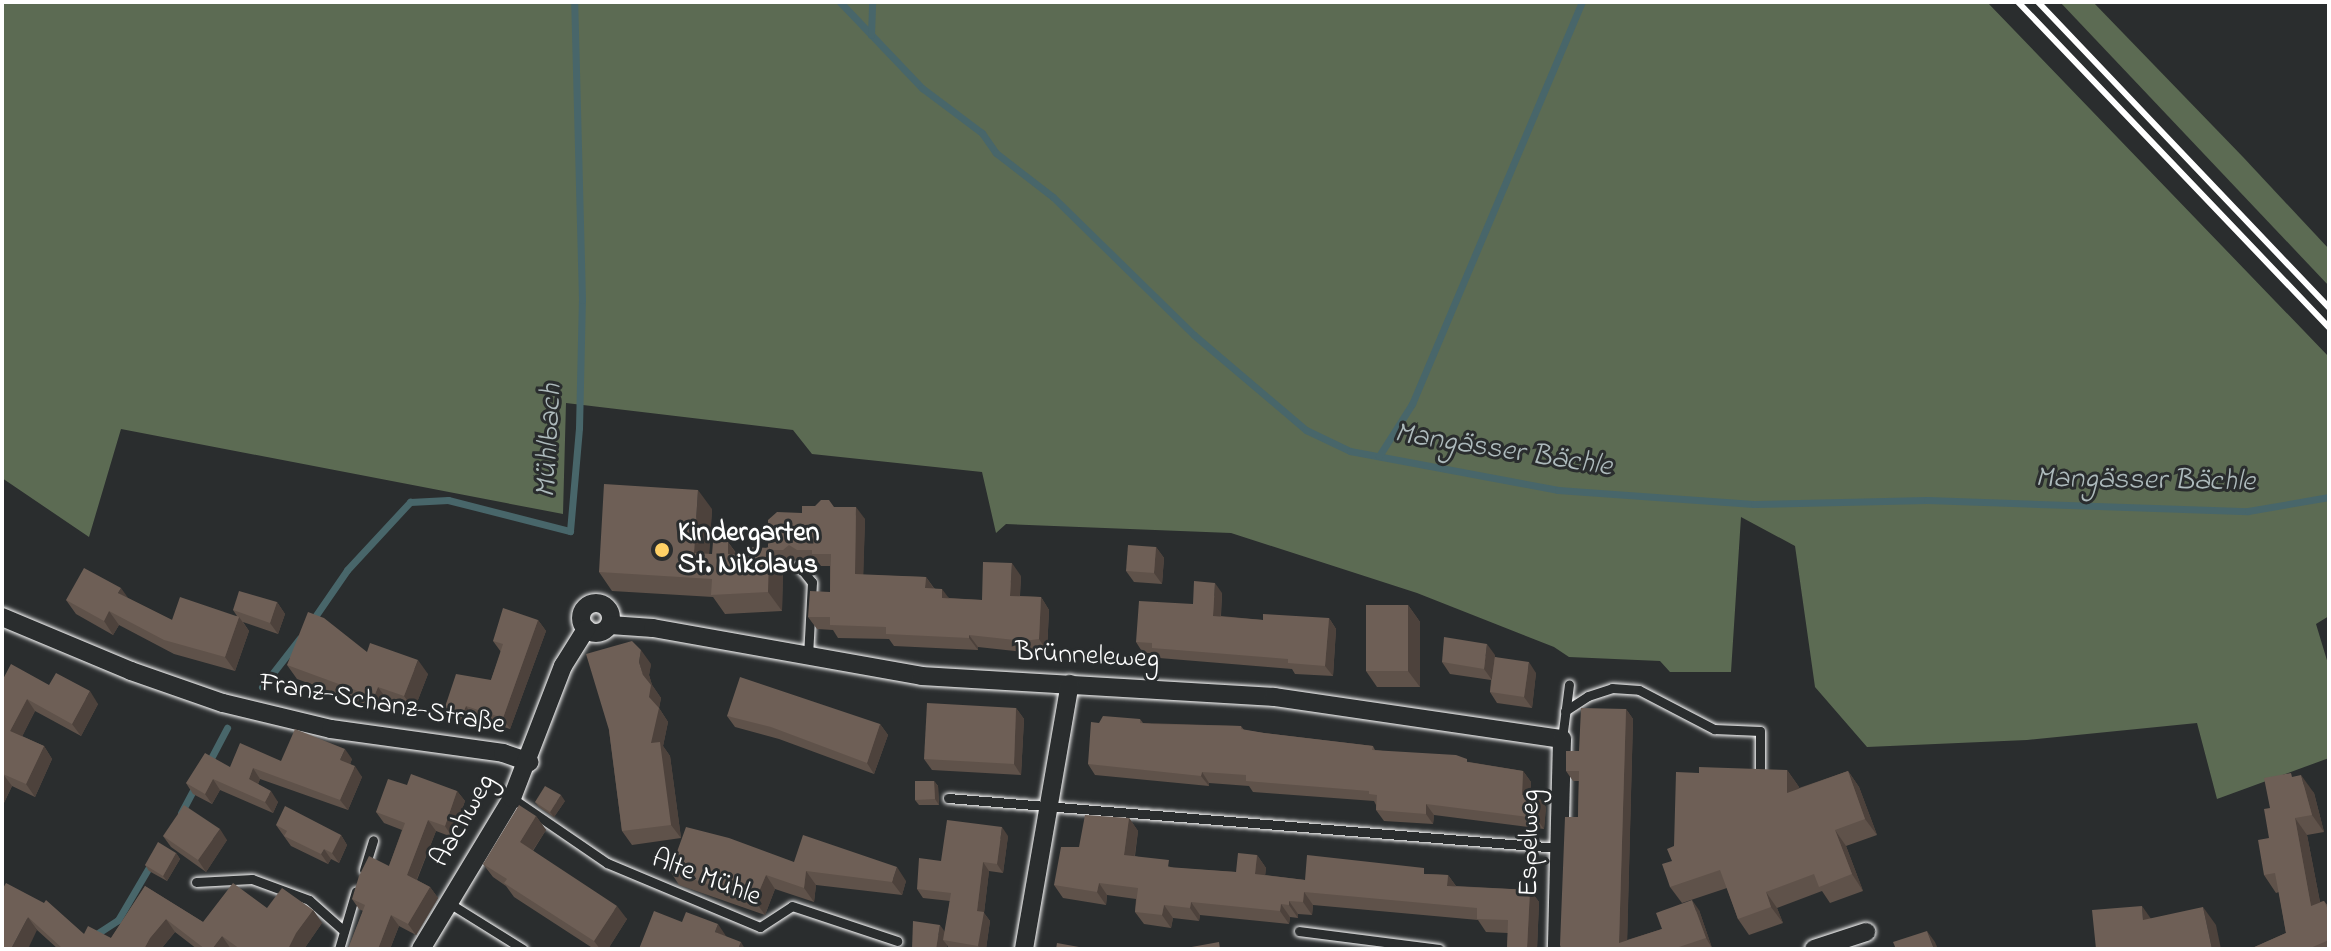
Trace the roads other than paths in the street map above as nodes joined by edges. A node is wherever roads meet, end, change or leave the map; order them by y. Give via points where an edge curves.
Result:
1 (798, 565) edge
2 (5, 623) edge
3 (610, 625) junction
4 (586, 629) junction
5 (808, 656) junction
6 (1070, 684) junction
7 (1569, 684) dead end
8 (1565, 711) junction
9 (1562, 739) junction
10 (529, 762) junction
11 (1760, 777) edge
12 (512, 798) junction
13 (948, 798) dead end
14 (1049, 807) junction
15 (373, 840) dead end
16 (1559, 848) junction
17 (196, 882) dead end
18 (449, 903) junction
19 (343, 930) junction
20 (1299, 931) dead end
21 (1866, 932) dead end
22 (897, 941) dead end
23 (339, 949) edge
24 (421, 949) edge
25 (523, 949) edge
26 (1024, 949) edge
27 (1439, 949) edge
28 (1557, 949) edge
29 (1814, 949) edge

1 - 5 lane via 812,582
2 - 10 street, Franz-Schanz-Straße via 223,703 331,729 503,753
3 - 4 street via 602,632
3 - 4 street via 607,607 591,603 581,620
3 - 5 street, Brünneleweg
4 - 10 street, Aachweg via 563,666
5 - 6 street, Brünneleweg via 922,676
6 - 9 street, Brünneleweg via 1274,697
6 - 14 street
7 - 8 lane
8 - 9 lane
8 - 11 lane via 1612,688 1639,690 1714,729 1760,731
9 - 16 street, Espelweg
10 - 12 street, Aachweg
12 - 18 street, Aachweg
12 - 22 lane, Alte Mühle via 607,863 760,927 792,906
13 - 14 lane
14 - 16 lane
14 - 26 street
15 - 19 lane
16 - 28 street, Espelweg
17 - 19 lane via 252,879 309,900
18 - 24 street, Aachweg
18 - 25 lane
19 - 23 lane
20 - 27 lane
21 - 29 street

